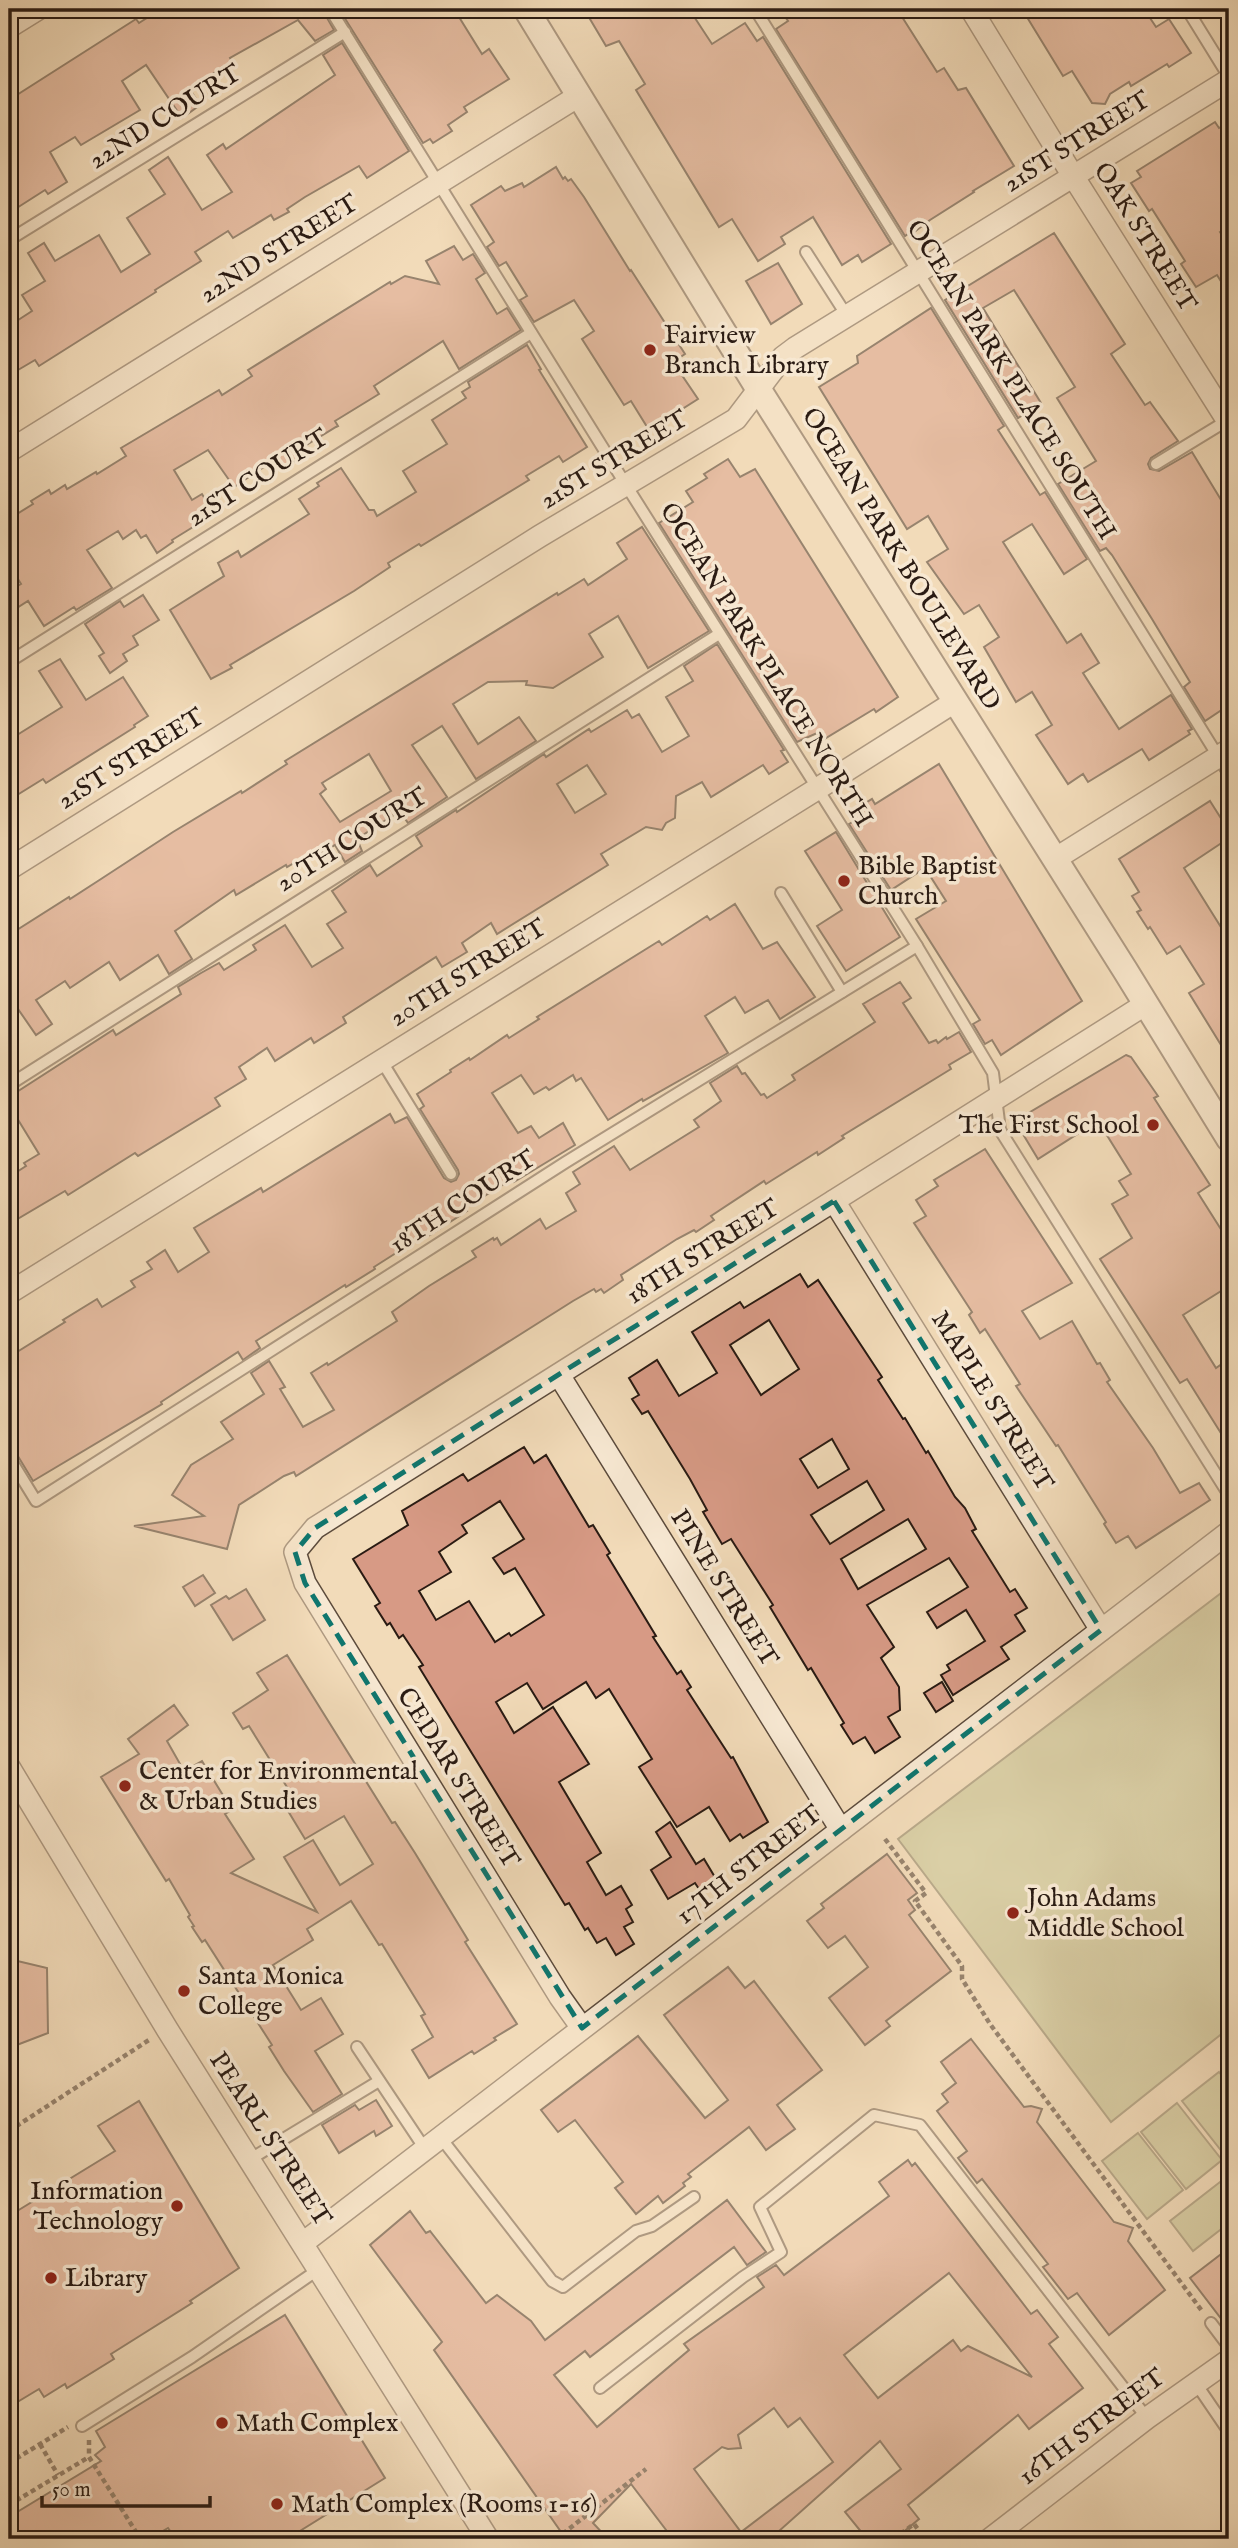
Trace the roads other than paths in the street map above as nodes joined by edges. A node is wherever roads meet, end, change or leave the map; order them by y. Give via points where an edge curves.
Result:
1 (38, 9) edge
2 (330, 9) edge
3 (526, 9) edge
4 (755, 9) edge
5 (971, 9) edge
6 (1186, 9) edge
7 (9, 27) edge
8 (345, 32) junction
9 (1229, 79) edge
10 (580, 95) junction
11 (1073, 176) junction
12 (440, 182) junction
13 (9, 240) edge
14 (806, 252) dead end
15 (918, 273) junction
16 (847, 316) junction
17 (531, 333) junction
18 (759, 390) junction
19 (1228, 421) edge
20 (9, 451) edge
21 (1156, 464) dead end
22 (626, 485) junction
23 (719, 634) junction
24 (9, 662) edge
25 (956, 701) junction
26 (1226, 760) edge
27 (817, 789) junction
28 (1055, 859) junction
29 (9, 869) edge
30 (781, 893) dead end
31 (917, 946) junction
32 (842, 992) junction
33 (1146, 1004) junction
34 (381, 1060) junction
35 (9, 1085) edge
36 (996, 1101) junction
37 (1229, 1139) edge
38 (450, 1174) dead end
39 (834, 1201) junction
40 (9, 1293) edge
41 (559, 1376) junction
42 (9, 1457) edge
43 (1229, 1495) edge
44 (1229, 1532) edge
45 (295, 1552) joint
46 (1101, 1630) junction
47 (9, 1767) edge
48 (841, 1830) junction
49 (582, 2028) junction
50 (357, 2047) dead end
51 (379, 2081) junction
52 (433, 2143) junction
53 (249, 2160) junction
54 (694, 2197) dead end
55 (303, 2243) junction
56 (319, 2269) junction
57 (1211, 2323) road end
58 (1229, 2347) edge
59 (1229, 2360) edge
60 (1197, 2385) junction
61 (600, 2388) dead end
62 (1147, 2417) junction
63 (82, 2426) road end
64 (1229, 2432) edge
65 (488, 2539) edge
66 (990, 2539) edge

1 - 7 street
2 - 8 lane, OCEAN PARK PLACE NORTH
3 - 10 street, OCEAN PARK BOULEVARD
4 - 15 lane, OCEAN PARK PLACE SOUTH
5 - 11 street, OAK STREET
6 - 9 lane
8 - 12 lane, OCEAN PARK PLACE NORTH
8 - 13 lane, 22ND COURT
9 - 11 street, 21ST STREET
10 - 12 street, 22ND STREET
10 - 18 street, OCEAN PARK BOULEVARD
11 - 15 street, 21ST STREET
11 - 19 street, OAK STREET
12 - 17 lane, OCEAN PARK PLACE NORTH
12 - 20 street, 22ND STREET
14 - 16 lane
15 - 16 street, 21ST STREET
15 - 26 lane, OCEAN PARK PLACE SOUTH
16 - 18 street, 21ST STREET via 783,357
17 - 22 lane, OCEAN PARK PLACE NORTH
17 - 24 lane, 21ST COURT
18 - 22 street, 21ST STREET via 736,419
18 - 25 street, OCEAN PARK BOULEVARD
19 - 21 lane
22 - 23 lane, OCEAN PARK PLACE NORTH
22 - 29 street, 21ST STREET
23 - 27 lane, OCEAN PARK PLACE NORTH
23 - 35 lane, 20TH COURT
25 - 27 street, 20TH STREET
25 - 28 street, OCEAN PARK BOULEVARD
26 - 28 street
27 - 31 lane, OCEAN PARK PLACE NORTH
27 - 34 street, 20TH STREET
28 - 33 street, OCEAN PARK BOULEVARD
30 - 32 lane
31 - 32 lane, 18TH COURT
31 - 36 lane, OCEAN PARK PLACE NORTH via 993,1073
32 - 42 lane, 18TH COURT via 566,1162 36,1501
33 - 36 street, 18TH STREET
33 - 37 street, OCEAN PARK BOULEVARD
34 - 38 lane
34 - 40 street, 20TH STREET
36 - 39 street, 18TH STREET
36 - 43 lane, OCEAN PARK PLACE NORTH via 1000,1130
39 - 41 street, 18TH STREET
39 - 46 street, MAPLE STREET
41 - 45 street, 18TH STREET via 315,1528
41 - 48 street, PINE STREET
44 - 46 street, 17TH STREET
45 - 49 street, CEDAR STREET via 304,1583
46 - 48 street, 17TH STREET
47 - 53 street, PEARL STREET
48 - 49 street, 17TH STREET
49 - 52 street, 17TH STREET
50 - 51 lane
51 - 52 lane
51 - 53 lane
52 - 54 lane via 552,2281 563,2287 636,2231 652,2226
52 - 55 street, 17TH STREET
53 - 55 street, PEARL STREET
55 - 56 street, PEARL STREET
56 - 63 lane
56 - 65 street, PEARL STREET
57 - 58 lane
59 - 60 street, 16TH STREET
60 - 62 street, 16TH STREET
60 - 64 lane
61 - 62 lane via 781,2252 760,2207 874,2115 920,2125
62 - 66 street, 16TH STREET

